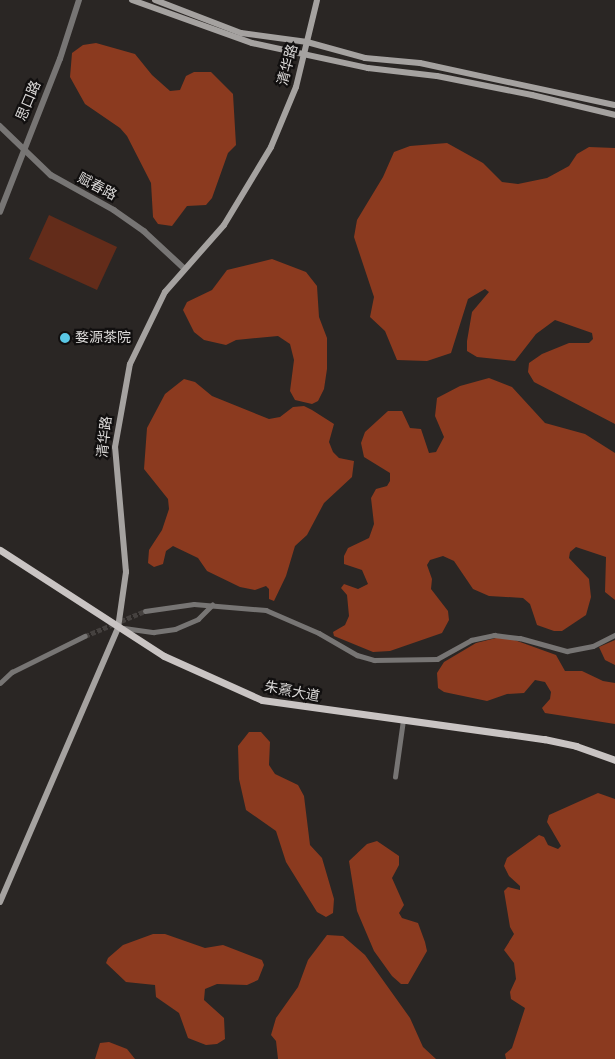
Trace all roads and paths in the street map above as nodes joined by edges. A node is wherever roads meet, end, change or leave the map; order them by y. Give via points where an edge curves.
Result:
1 (79, 0) edge
2 (132, 0) edge
3 (155, 0) edge
4 (317, 0) edge
5 (307, 42) junction
6 (304, 52) junction
7 (615, 104) edge
8 (615, 115) edge
9 (0, 126) edge
10 (23, 148) junction
11 (0, 212) edge
12 (184, 268) junction
13 (0, 550) edge
14 (212, 605) junction
15 (145, 611) tunnel mouth
16 (118, 628) junction
17 (615, 635) edge
18 (85, 636) tunnel mouth
19 (0, 683) edge
20 (403, 720) junction
21 (615, 760) edge
22 (395, 777) dead end
23 (0, 902) edge

1 - 10 street, 思口路 via 60,59
2 - 6 main road via 252,43
3 - 5 main road via 241,33
4 - 5 main road, 清华路
5 - 6 main road, 清华路
5 - 7 main road via 365,58 420,63
6 - 8 main road via 368,68 436,76 532,95
6 - 12 main road, 清华路 via 296,87 271,147 224,226
9 - 10 street, 赋春路
10 - 11 street, 思口路
10 - 12 street, 赋春路 via 50,175 114,210 144,231
12 - 16 main road, 清华路 via 166,292 130,364 119,417 115,465 126,572
13 - 16 main road, 朱熹大道
14 - 15 street via 171,606
14 - 16 street via 198,619 175,628 146,632
14 - 17 street via 266,610 319,633 356,656 374,660 437,658 471,640 494,635 514,636 567,651 593,646
16 - 20 main road, 朱熹大道 via 192,671 262,700
16 - 23 main road, 清华路
18 - 19 street via 12,672
20 - 21 main road, 朱熹大道 via 544,739
20 - 22 street

